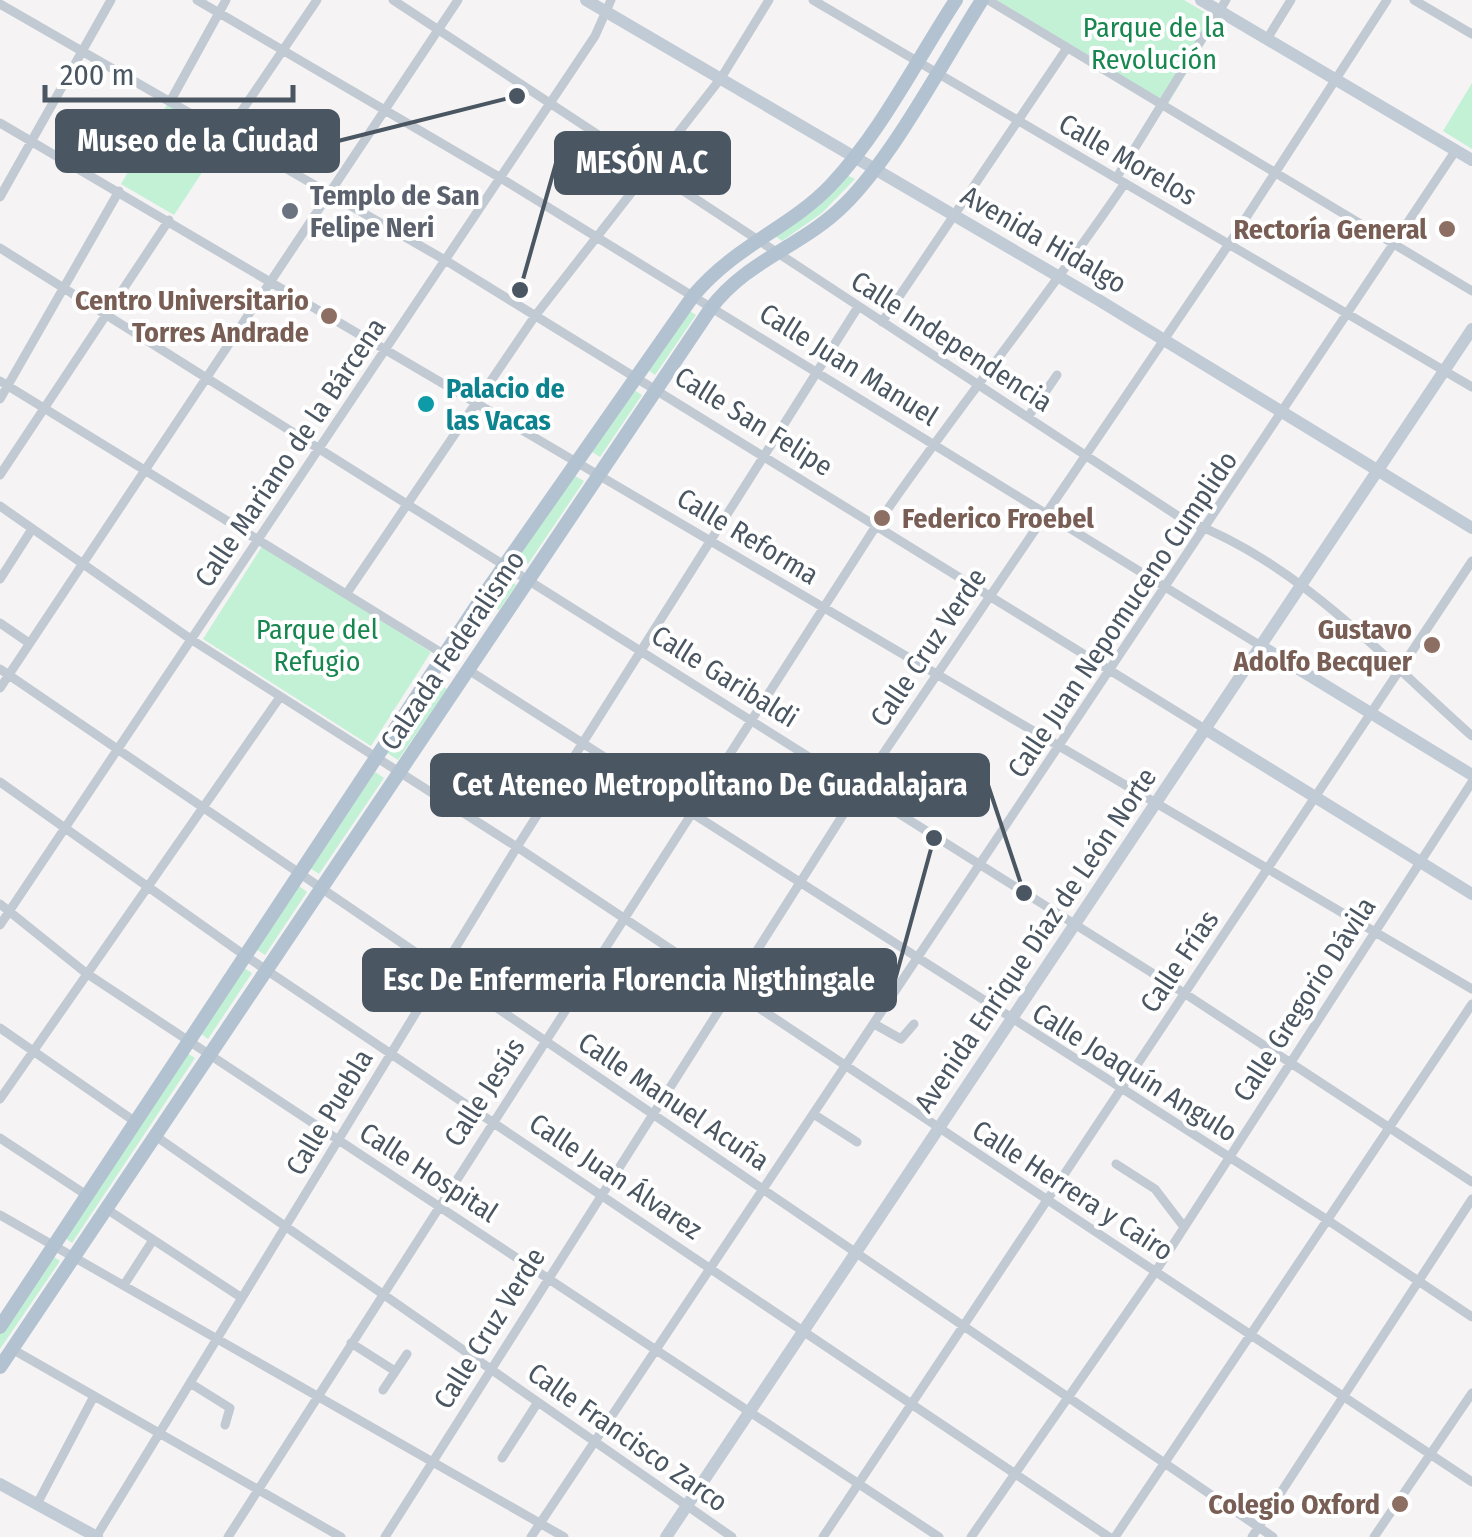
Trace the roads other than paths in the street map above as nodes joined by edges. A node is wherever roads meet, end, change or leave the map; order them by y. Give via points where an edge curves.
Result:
1 (111, 0) edge
2 (198, 0) edge
3 (226, 0) edge
4 (317, 0) edge
5 (393, 0) edge
6 (458, 0) edge
7 (586, 0) edge
8 (769, 0) edge
9 (813, 0) edge
10 (956, 0) edge
11 (985, 0) edge
12 (1201, 0) edge
13 (1291, 0) edge
14 (1387, 0) edge
15 (1414, 0) edge
16 (1428, 3) edge
17 (0, 4) edge
18 (1222, 5) edge
19 (608, 6) edge
20 (220, 12) junction
21 (439, 28) junction
22 (1472, 34) edge
23 (1267, 39) junction
24 (1068, 48) junction
25 (283, 49) junction
26 (83, 52) junction
27 (917, 60) junction
28 (936, 72) junction
29 (720, 78) junction
30 (1333, 78) junction
31 (171, 100) junction
32 (550, 102) junction
33 (1162, 104) junction
34 (385, 110) junction
35 (1020, 121) junction
36 (0, 123) edge
37 (228, 131) junction
38 (32, 141) junction
39 (1456, 150) junction
40 (854, 157) junction
41 (1472, 160) edge
42 (651, 168) junction
43 (874, 168) junction
44 (1274, 172) junction
45 (498, 177) junction
46 (1121, 180) junction
47 (118, 190) junction
48 (330, 191) junction
49 (0, 197) edge
50 (957, 217) junction
51 (169, 220) junction
52 (595, 236) junction
53 (755, 239) junction
54 (1229, 244) junction
55 (1395, 244) junction
56 (0, 248) edge
57 (774, 254) junction
58 (445, 260) junction
59 (1061, 278) junction
60 (270, 280) junction
61 (64, 286) junction
62 (1472, 291) edge
63 (693, 296) junction
64 (858, 306) junction
65 (711, 308) junction
66 (108, 312) junction
67 (1348, 314) junction
68 (535, 316) junction
69 (882, 322) junction
70 (1472, 329) edge
71 (1164, 340) junction
72 (386, 348) junction
73 (1444, 371) junction
74 (816, 372) junction
75 (206, 375) junction
76 (1056, 375) dead end
77 (638, 378) junction
78 (4, 383) edge
79 (976, 384) junction
80 (1472, 387) edge
81 (656, 389) junction
82 (0, 399) edge
83 (476, 403) junction
84 (44, 408) junction
85 (1283, 412) junction
86 (1028, 417) junction
87 (932, 444) junction
88 (320, 446) junction
89 (1084, 453) junction
90 (762, 455) junction
91 (580, 463) junction
92 (144, 469) junction
93 (1377, 471) junction
94 (598, 474) junction
95 (0, 475) edge
96 (408, 504) junction
97 (0, 506) edge
98 (1045, 514) junction
99 (876, 526) junction
100 (1207, 526) junction
101 (32, 528) junction
102 (1472, 528) edge
103 (260, 536) junction
104 (709, 540) junction
105 (1472, 561) edge
106 (80, 562) junction
107 (506, 564) junction
108 (530, 578) junction
109 (0, 579) edge
110 (1302, 586) junction
111 (1166, 588) junction
112 (347, 593) junction
113 (989, 596) junction
114 (824, 608) junction
115 (0, 623) edge
116 (192, 640) junction
117 (30, 643) junction
118 (1261, 646) junction
119 (641, 649) junction
120 (446, 654) junction
121 (470, 671) junction
122 (1111, 671) junction
123 (4, 672) edge
124 (1399, 672) junction
125 (937, 674) junction
126 (0, 688) edge
127 (280, 697) junction
128 (1372, 713) junction
129 (752, 719) junction
130 (1204, 729) junction
131 (1472, 736) edge
132 (582, 743) junction
133 (1060, 747) junction
134 (119, 750) junction
135 (378, 758) junction
136 (401, 773) junction
137 (1472, 779) edge
138 (0, 782) edge
139 (860, 788) junction
140 (1316, 798) junction
141 (1156, 804) junction
142 (205, 809) junction
143 (690, 814) junction
144 (66, 828) junction
145 (517, 847) junction
146 (1420, 862) junction
147 (982, 865) junction
148 (1268, 869) junction
149 (302, 874) junction
150 (799, 883) junction
151 (148, 887) junction
152 (322, 888) junction
153 (1472, 894) edge
154 (0, 904) edge
155 (9, 912) junction
156 (623, 917) junction
157 (1075, 924) junction
158 (0, 925) edge
159 (1375, 932) junction
160 (247, 957) junction
161 (919, 960) junction
162 (265, 969) junction
163 (442, 970) junction
164 (86, 973) junction
165 (731, 989) junction
166 (1472, 989) edge
167 (1184, 993) junction
168 (1472, 1004) edge
169 (1011, 1020) junction
170 (914, 1024) dead end
171 (876, 1025) junction
172 (0, 1028) edge
173 (544, 1039) junction
174 (192, 1042) junction
175 (33, 1051) junction
176 (208, 1052) junction
177 (391, 1054) junction
178 (1290, 1063) junction
179 (848, 1068) junction
180 (1120, 1089) junction
181 (0, 1099) edge
182 (652, 1113) junction
183 (816, 1115) junction
184 (492, 1121) junction
185 (137, 1123) junction
186 (1390, 1128) junction
187 (939, 1130) junction
188 (154, 1135) junction
189 (0, 1138) edge
190 (339, 1139) junction
191 (857, 1142) dead end
192 (1228, 1158) junction
193 (1116, 1164) dead end
194 (1472, 1182) edge
195 (764, 1190) junction
196 (601, 1193) junction
197 (88, 1196) junction
198 (1472, 1199) edge
199 (1046, 1201) junction
200 (438, 1204) junction
201 (105, 1208) junction
202 (0, 1215) edge
203 (1326, 1219) junction
204 (286, 1227) junction
205 (1184, 1228) junction
206 (153, 1240) junction
207 (54, 1245) junction
208 (857, 1253) junction
209 (73, 1256) junction
210 (712, 1267) junction
211 (1156, 1271) junction
212 (548, 1277) junction
213 (1420, 1282) junction
214 (124, 1286) junction
215 (382, 1294) junction
216 (242, 1298) junction
217 (1472, 1317) edge
218 (963, 1326) junction
219 (0, 1327) edge
220 (806, 1330) junction
221 (1250, 1331) junction
222 (217, 1340) junction
223 (351, 1343) junction
224 (656, 1348) junction
225 (12, 1349) junction
226 (407, 1354) dead end
227 (0, 1366) edge
228 (491, 1369) junction
229 (396, 1372) junction
230 (190, 1383) junction
231 (383, 1390) dead end
232 (1472, 1392) edge
233 (1345, 1394) junction
234 (94, 1396) junction
235 (317, 1397) junction
236 (1068, 1397) junction
237 (538, 1402) junction
238 (911, 1402) junction
239 (751, 1411) junction
240 (224, 1424) dead end
241 (160, 1433) junction
242 (594, 1442) junction
243 (1430, 1454) junction
244 (502, 1458) dead end
245 (432, 1462) junction
246 (1164, 1462) junction
247 (1014, 1473) junction
248 (1472, 1482) edge
249 (0, 1484) edge
250 (858, 1484) junction
251 (259, 1490) junction
252 (37, 1504) junction
253 (686, 1506) junction
254 (540, 1524) junction
255 (1258, 1527) junction
256 (97, 1537) edge
257 (228, 1537) edge
258 (341, 1537) edge
259 (385, 1537) edge
260 (531, 1537) edge
261 (564, 1537) edge
262 (666, 1537) edge
263 (732, 1537) edge
264 (823, 1537) edge
265 (939, 1537) edge
266 (971, 1537) edge
267 (1112, 1537) edge
268 (1252, 1537) edge
269 (1274, 1537) edge
270 (1374, 1537) edge

1 - 26 street
2 - 20 street, Calle Juan Manuel
3 - 20 street
4 - 25 street
5 - 21 street, Calle Independencia
6 - 21 street
7 - 19 main road, Avenida Hidalgo
8 - 29 street
9 - 27 street, Calle Morelos
10 - 27 main road, Calzada Federalismo
11 - 24 street
11 - 28 main road, Calzada Federalismo
12 - 18 main road
13 - 23 street
14 - 30 street, Calle Cruz Verde
15 - 16 street
16 - 22 street
17 - 26 street, Calle San Felipe
18 - 23 main road
18 - 33 street, Calle Jesús
19 - 29 main road, Avenida Hidalgo
19 - 32 street, Calle Mariano de la Bárcena
20 - 25 street, Calle Juan Manuel
20 - 31 street
21 - 32 street, Calle Independencia
21 - 34 street
23 - 30 main road
24 - 33 street
24 - 35 street
25 - 34 street, Calle Juan Manuel
25 - 37 street
26 - 31 street, Calle San Felipe
26 - 38 street
27 - 28 street, Calle Morelos
27 - 40 main road, Calzada Federalismo
28 - 35 street, Calle Morelos
28 - 43 main road, Calzada Federalismo
29 - 40 main road, Avenida Hidalgo
29 - 42 street
30 - 39 main road
30 - 44 street, Calle Cruz Verde
31 - 37 street, Calle San Felipe
32 - 42 street, Calle Independencia
32 - 45 street, Calle Mariano de la Bárcena
33 - 44 street
33 - 46 street, Calle Jesús
34 - 45 street, Calle Juan Manuel
34 - 48 street
35 - 46 street, Calle Morelos
35 - 50 street
36 - 38 street, Calle Reforma
37 - 48 street, Calle San Felipe
38 - 47 street, Calle Reforma
38 - 49 street
39 - 41 main road
39 - 55 street, Calle Juan Nepomuceno Cumplido
40 - 43 main road, Avenida Hidalgo
40 - 53 main road, Calzada Federalismo via 829,188
42 - 52 street
42 - 53 street, Calle Independencia
43 - 50 main road, Avenida Hidalgo
43 - 57 main road, Calzada Federalismo via 825,223
44 - 54 street, Calle Cruz Verde
44 - 55 street
45 - 52 street, Calle Juan Manuel
45 - 58 street, Calle Mariano de la Bárcena
46 - 54 street, Calle Morelos
46 - 59 street, Calle Jesús
47 - 51 street, Calle Reforma
47 - 61 street
48 - 58 street, Calle San Felipe
48 - 60 street
50 - 59 main road, Avenida Hidalgo
50 - 69 street
51 - 60 street, Calle Reforma
51 - 66 street
52 - 63 street, Calle Juan Manuel
52 - 68 street
53 - 57 street, Calle Independencia
53 - 63 main road, Calzada Federalismo
54 - 67 street, Calle Morelos
54 - 71 street, Calle Cruz Verde
55 - 62 street
55 - 67 street, Calle Juan Nepomuceno Cumplido
56 - 61 street, Calle Garibaldi
57 - 64 street, Calle Independencia
57 - 65 main road, Calzada Federalismo via 739,276
58 - 68 street, Calle San Felipe
58 - 72 street, Calle Mariano de la Bárcena
59 - 71 main road, Avenida Hidalgo
59 - 79 street, Calle Jesús
60 - 72 street, Calle Reforma
60 - 75 street
61 - 66 street, Calle Garibaldi
61 - 78 street
63 - 65 street, Calle Juan Manuel
63 - 77 main road, Calzada Federalismo
64 - 69 street, Calle Independencia
64 - 74 street, Calle Puebla
65 - 74 street, Calle Juan Manuel
65 - 81 main road, Calzada Federalismo
66 - 75 street, Calle Garibaldi
66 - 84 street
67 - 73 street, Calle Morelos
67 - 85 street, Calle Juan Nepomuceno Cumplido
68 - 77 street, Calle San Felipe
68 - 83 street
69 - 79 street, Calle Independencia
70 - 73 main road, Avenida Enrique Díaz de León Norte
71 - 85 main road, Avenida Hidalgo
71 - 89 street, Calle Cruz Verde
72 - 83 street, Calle Reforma
72 - 88 street, Calle Mariano de la Bárcena
73 - 80 street, Calle Morelos
73 - 93 main road, Avenida Enrique Díaz de León Norte
74 - 87 street, Calle Juan Manuel
74 - 90 street, Calle Puebla
75 - 88 street, Calle Garibaldi
75 - 92 street
76 - 86 street
77 - 81 street, Calle San Felipe
77 - 91 main road, Calzada Federalismo
78 - 82 street
78 - 84 street
79 - 86 street, Calle Independencia
79 - 87 street, Calle Jesús
81 - 90 street, Calle San Felipe
81 - 94 main road, Calzada Federalismo
83 - 91 street, Calle Reforma
83 - 96 street
84 - 92 street
84 - 95 street
85 - 93 main road, Avenida Hidalgo
85 - 100 street, Calle Juan Nepomuceno Cumplido
86 - 89 street, Calle Independencia
87 - 98 street, Calle Juan Manuel
87 - 99 street, Calle Jesús
88 - 96 street, Calle Garibaldi
88 - 103 street, Calle Mariano de la Bárcena
89 - 98 street, Calle Cruz Verde
89 - 100 street, Calle Independencia via 1184,520
90 - 99 street, Calle San Felipe
90 - 104 street, Calle Puebla
91 - 94 street, Calle Reforma
91 - 107 main road, Calzada Federalismo
92 - 103 street
92 - 106 street
93 - 102 main road, Avenida Hidalgo
93 - 110 main road, Avenida Enrique Díaz de León Norte
94 - 104 street, Calle Reforma
94 - 108 main road, Calzada Federalismo
96 - 107 street, Calle Garibaldi
96 - 112 street
97 - 101 street, Calle Herrera y Cairo
98 - 111 street, Calle Juan Manuel
98 - 113 street, Calle Cruz Verde
99 - 113 street, Calle San Felipe
99 - 114 street, Calle Jesús
100 - 110 street, Calle Independencia
100 - 111 street, Calle Juan Nepomuceno Cumplido
101 - 106 street, Calle Herrera y Cairo
101 - 109 street
103 - 112 street
103 - 116 street, Calle Mariano de la Bárcena
104 - 114 street, Calle Reforma
104 - 119 street, Calle Puebla
105 - 124 street, Calle Frías
106 - 116 street, Calle Herrera y Cairo
106 - 117 street
107 - 108 street, Calle Garibaldi
107 - 120 main road, Calzada Federalismo
108 - 119 street, Calle Garibaldi
108 - 121 main road, Calzada Federalismo
110 - 118 main road, Avenida Enrique Díaz de León Norte
110 - 124 street, Calle Independencia
111 - 118 street, Calle Juan Manuel
111 - 122 street, Calle Juan Nepomuceno Cumplido
112 - 120 street
113 - 122 street, Calle San Felipe
113 - 125 street, Calle Cruz Verde
114 - 125 street, Calle Reforma
114 - 129 street, Calle Jesús
115 - 117 street
116 - 127 street, Calle Herrera y Cairo
116 - 134 street, Calle Mariano de la Bárcena
117 - 123 street
118 - 128 main road, Calle Juan Manuel
118 - 130 main road, Avenida Enrique Díaz de León Norte
119 - 129 street, Calle Garibaldi
119 - 132 street, Calle Puebla
120 - 135 main road, Calzada Federalismo
121 - 132 street, Calle Joaquín Angulo
121 - 136 main road, Calzada Federalismo
122 - 130 street, Calle San Felipe
122 - 133 street, Calle Juan Nepomuceno Cumplido
123 - 126 street
123 - 134 street, Calle Manuel Acuña
124 - 128 street, Calle Frías
124 - 131 street, Calle Independencia
125 - 133 street, Calle Reforma
125 - 139 street, Calle Cruz Verde
127 - 135 street, Calle Herrera y Cairo
127 - 142 street
128 - 137 main road, Calle Juan Manuel
128 - 140 street, Calle Frías
129 - 139 street, Calle Garibaldi
129 - 143 street, Calle Jesús
130 - 140 main road, Calle San Felipe
130 - 141 main road, Avenida Enrique Díaz de León Norte
132 - 143 street, Calle Joaquín Angulo
132 - 145 street, Calle Puebla
133 - 141 street, Calle Reforma
133 - 147 street, Calle Juan Nepomuceno Cumplido
134 - 142 street, Calle Manuel Acuña
134 - 144 street, Calle Mariano de la Bárcena
135 - 136 street, Calle Herrera y Cairo
135 - 149 main road, Calzada Federalismo
136 - 145 street, Calle Herrera y Cairo
136 - 152 main road, Calzada Federalismo
137 - 146 street, Calle Gregorio Dávila
138 - 144 street, Calle Juan Álvarez
139 - 147 street, Calle Garibaldi
139 - 150 street, Calle Cruz Verde
140 - 146 main road, Calle San Felipe
140 - 148 street, Calle Frías
141 - 148 street, Calle Reforma
141 - 157 main road, Avenida Enrique Díaz de León Norte
142 - 149 street, Calle Manuel Acuña
142 - 151 street
143 - 150 street, Calle Joaquín Angulo
143 - 156 street, Calle Jesús
144 - 151 street, Calle Juan Álvarez
144 - 155 street, Calle Mariano de la Bárcena
145 - 156 street, Calle Herrera y Cairo
145 - 163 street, Calle Puebla
146 - 153 main road, Calle San Felipe
146 - 159 street, Calle Gregorio Dávila
147 - 157 street, Calle Garibaldi
147 - 161 street, Calle Juan Nepomuceno Cumplido
148 - 159 street, Calle Reforma
148 - 167 street, Calle Frías
149 - 152 street, Calle Manuel Acuña
149 - 160 main road, Calzada Federalismo
150 - 161 street, Calle Joaquín Angulo
150 - 165 street, Calle Cruz Verde
151 - 160 street, Calle Juan Álvarez
151 - 164 street
152 - 162 main road, Calzada Federalismo
152 - 163 street, Calle Manuel Acuña
154 - 155 street, Calle Hospital
155 - 158 street, Calle Mariano de la Bárcena
155 - 164 street, Calle Hospital
156 - 165 street, Calle Herrera y Cairo
156 - 173 street, Calle Jesús
157 - 167 street, Calle Garibaldi
157 - 169 main road, Avenida Enrique Díaz de León Norte
159 - 166 street, Calle Reforma
159 - 178 street, Calle Gregorio Dávila
160 - 162 street, Calle Juan Álvarez
160 - 174 main road, Calzada Federalismo
161 - 169 street, Calle Joaquín Angulo
161 - 171 street, Calle Juan Nepomuceno Cumplido
162 - 176 main road, Calzada Federalismo
162 - 177 street, Calle Juan Álvarez
163 - 173 street, Calle Manuel Acuña
163 - 177 street, Calle Puebla
164 - 174 street, Calle Hospital
164 - 175 street
165 - 179 street, Calle Herrera y Cairo
165 - 182 street, Calle Cruz Verde
167 - 178 street, Calle Garibaldi
167 - 180 street, Calle Frías
168 - 186 street
169 - 180 street, Calle Joaquín Angulo
169 - 187 main road, Avenida Enrique Díaz de León Norte
170 - 171 street via 900,1038
171 - 179 street, Calle Juan Nepomuceno Cumplido
172 - 175 street
173 - 182 street, Calle Manuel Acuña
173 - 184 street, Calle Jesús
174 - 176 street, Calle Hospital
174 - 185 main road, Calzada Federalismo
175 - 181 street
175 - 185 street
176 - 188 main road, Calzada Federalismo
176 - 190 street, Calle Hospital
177 - 184 street, Calle Juan Álvarez
177 - 190 street, Calle Puebla
178 - 186 street, Calle Garibaldi
178 - 192 street, Calle Gregorio Dávila
179 - 183 street, Calle Juan Nepomuceno Cumplido
179 - 187 street, Calle Herrera y Cairo
180 - 192 street, Calle Joaquín Angulo
180 - 199 street, Calle Frías
182 - 195 street, Calle Manuel Acuña
182 - 196 street, Calle Cruz Verde
183 - 191 street
183 - 195 street, Calle Juan Nepomuceno Cumplido
184 - 196 street, Calle Juan Álvarez
184 - 200 street, Calle Jesús
185 - 197 main road, Calzada Federalismo
186 - 194 street, Calle Garibaldi
186 - 203 street
187 - 199 street, Calle Herrera y Cairo
187 - 208 main road, Avenida Enrique Díaz de León Norte
188 - 201 main road, Calzada Federalismo
188 - 204 street, Calle Francisco Zarco
189 - 197 street
190 - 200 street, Calle Hospital
190 - 204 street, Calle Puebla
192 - 203 street, Calle Joaquín Angulo
192 - 205 street, Calle Gregorio Dávila
193 - 205 street via 1155,1189
195 - 208 street, Calle Manuel Acuña
195 - 210 street, Calle Juan Nepomuceno Cumplido
196 - 210 street, Calle Juan Álvarez
196 - 212 street, Calle Cruz Verde
197 - 207 main road, Calzada Federalismo
198 - 213 street
199 - 211 street, Calle Herrera y Cairo
199 - 218 street, Calle Frías
200 - 212 street, Calle Hospital
200 - 215 street, Calle Jesús
201 - 206 street
201 - 209 main road, Calzada Federalismo
202 - 207 street
203 - 213 street, Calle Joaquín Angulo
203 - 221 street
204 - 215 street, Calle Francisco Zarco
204 - 216 street, Calle Puebla
205 - 211 street, Calle Gregorio Dávila
206 - 214 street
206 - 216 street
207 - 209 street
207 - 219 main road, Calzada Federalismo
208 - 218 street, Calle Manuel Acuña
208 - 220 main road, Avenida Enrique Díaz de León Norte
209 - 214 street
209 - 225 main road, Calzada Federalismo
210 - 220 street, Calle Juan Álvarez
210 - 224 street, Calle Juan Nepomuceno Cumplido
211 - 221 street, Calle Herrera y Cairo
211 - 236 street, Calle Gregorio Dávila
212 - 224 street, Calle Hospital
212 - 228 street, Calle Cruz Verde
213 - 217 street, Calle Joaquín Angulo
213 - 233 street
214 - 222 street
215 - 223 street, Calle Jesús
215 - 228 street, Calle Francisco Zarco
216 - 222 street, Calle Puebla
218 - 236 street, Calle Manuel Acuña
218 - 238 street, Calle Frías
220 - 238 street, Calle Juan Álvarez
220 - 239 main road, Avenida Enrique Díaz de León Norte
221 - 233 street, Calle Herrera y Cairo
221 - 246 street
222 - 230 street, Calle Puebla
222 - 235 street
223 - 229 street
223 - 235 street, Calle Jesús
224 - 239 street, Calle Hospital
224 - 242 street, Calle Juan Nepomuceno Cumplido
225 - 227 main road, Calzada Federalismo
225 - 234 street
226 - 229 street
228 - 237 street, Calle Francisco Zarco
228 - 245 street, Calle Cruz Verde
229 - 231 street
230 - 240 street via 230,1408
230 - 241 street, Calle Puebla
232 - 243 street
233 - 243 street, Calle Herrera y Cairo
233 - 255 street
234 - 241 street
234 - 252 street
235 - 245 street
235 - 251 street, Calle Jesús
236 - 246 street, Calle Manuel Acuña
236 - 247 street, Calle Gregorio Dávila
237 - 242 street, Calle Francisco Zarco
237 - 244 street
238 - 247 street, Calle Juan Álvarez
238 - 250 street, Calle Frías
239 - 250 street, Calle Hospital
239 - 253 main road, Avenida Enrique Díaz de León Norte
241 - 251 street
241 - 256 street, Calle Puebla
242 - 253 street, Calle Francisco Zarco
242 - 254 street, Calle Juan Nepomuceno Cumplido
243 - 248 street, Calle Herrera y Cairo
243 - 270 street
245 - 254 street
245 - 259 street, Calle Cruz Verde
246 - 255 street, Calle Manuel Acuña
246 - 267 street
247 - 266 street, Calle Gregorio Dávila
247 - 267 street, Calle Juan Álvarez
249 - 252 main road
250 - 264 street, Calle Frías
250 - 265 street, Calle Hospital
251 - 257 street, Calle Jesús
251 - 258 street
252 - 256 main road
253 - 262 main road, Avenida Enrique Díaz de León Norte
253 - 263 street, Calle Francisco Zarco
254 - 260 street, Calle Juan Nepomuceno Cumplido
254 - 261 street
255 - 268 street
255 - 269 street, Calle Manuel Acuña

